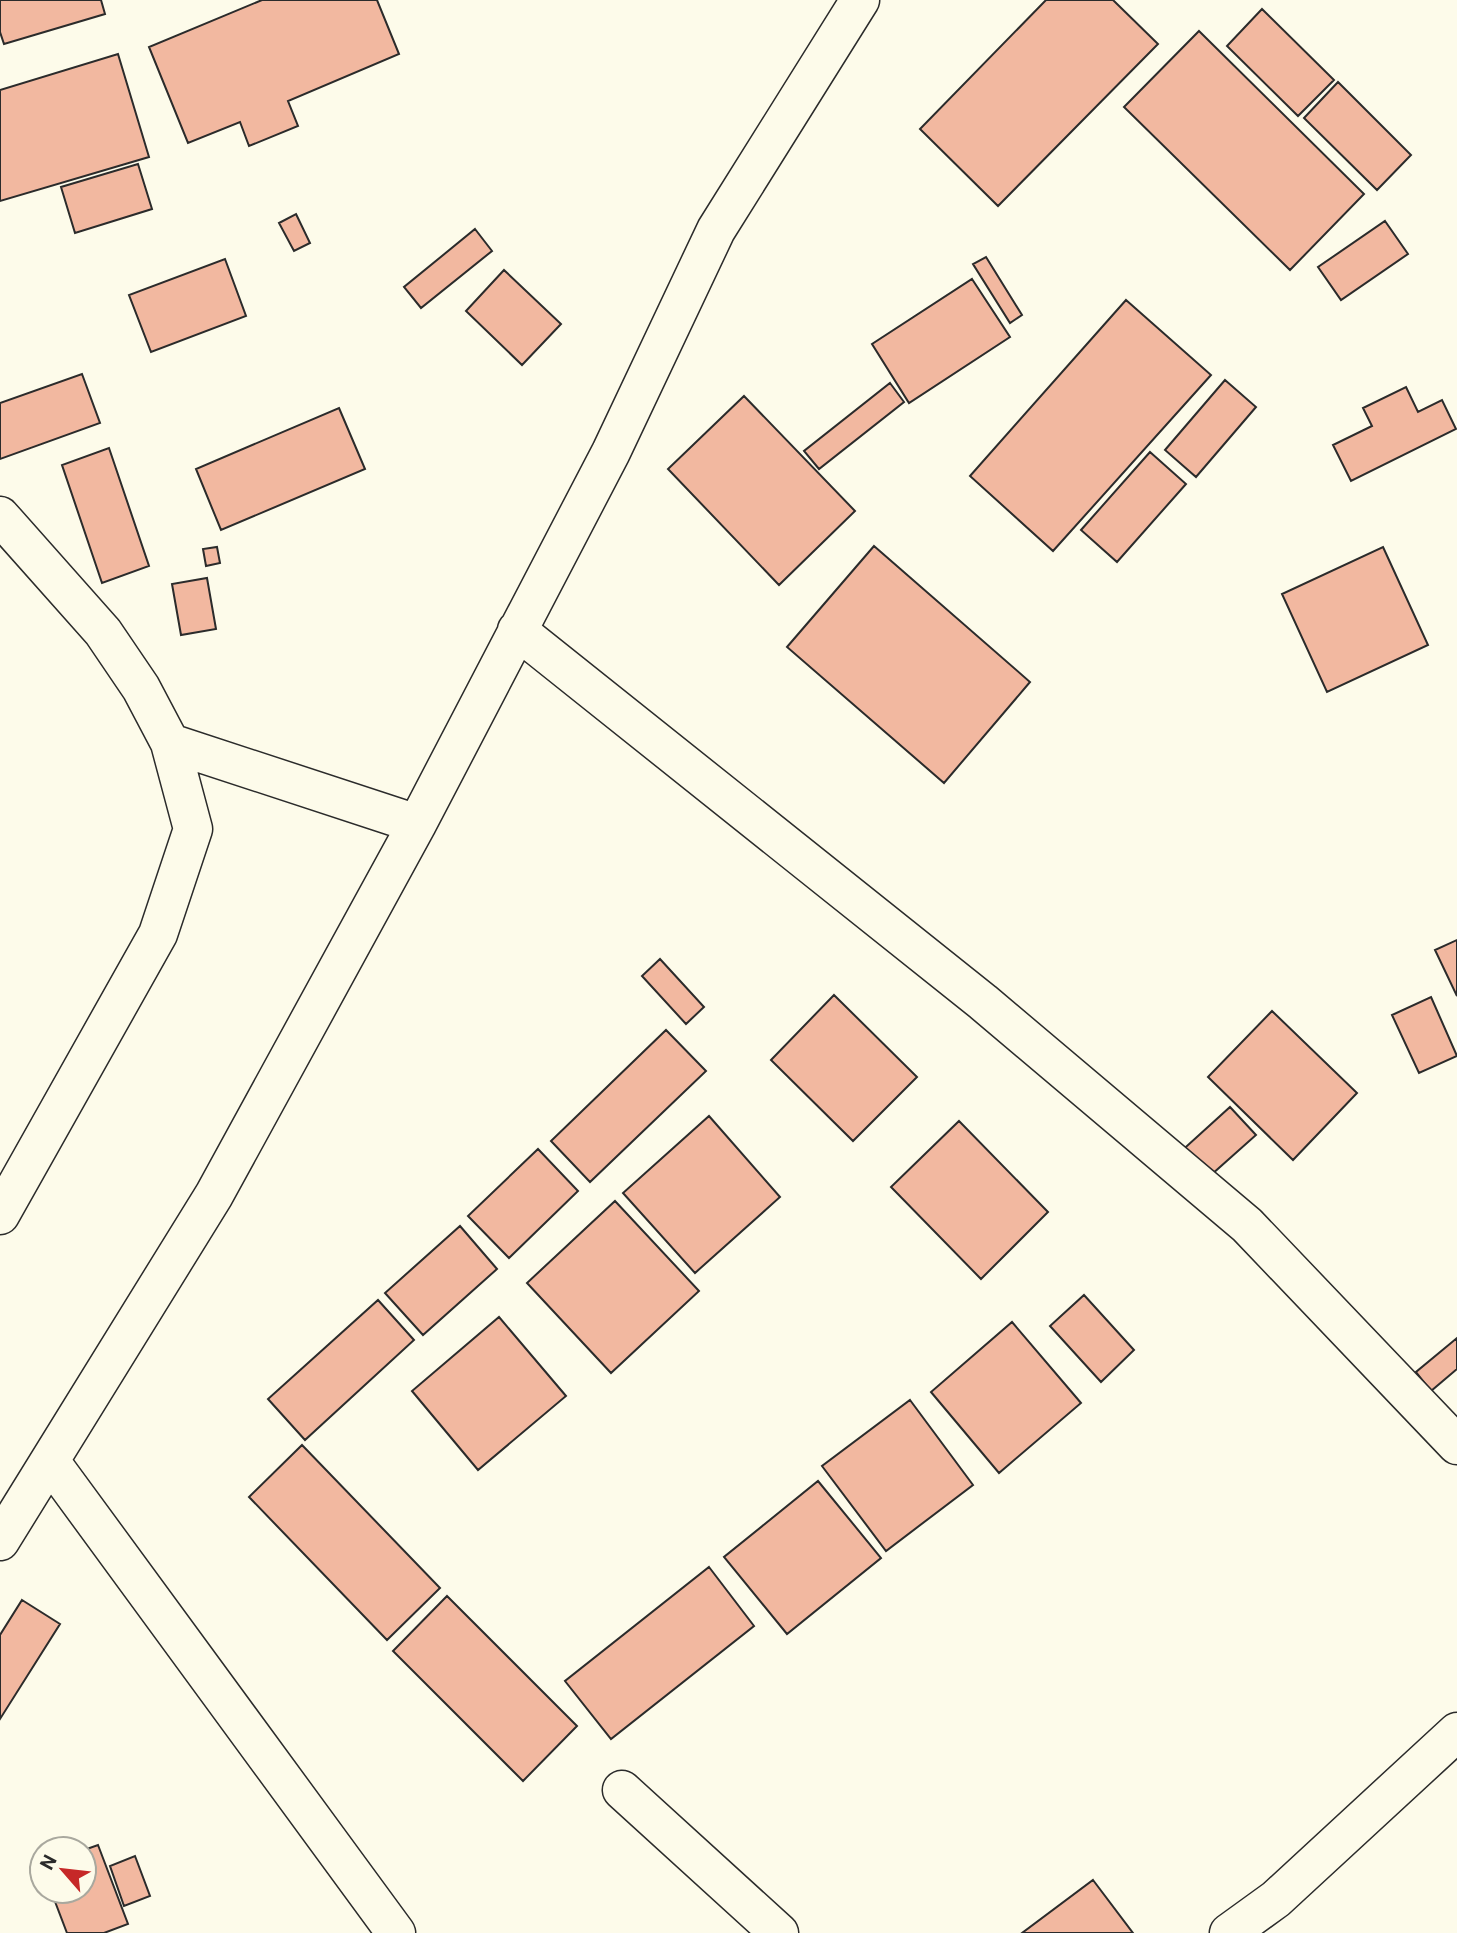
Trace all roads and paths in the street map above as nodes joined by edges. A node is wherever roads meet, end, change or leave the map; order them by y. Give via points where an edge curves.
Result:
1 (860, 0) edge
2 (0, 516) edge
3 (517, 630) junction
4 (170, 743) junction
5 (417, 824) junction
6 (0, 1215) edge
7 (1457, 1445) edge
8 (50, 1461) junction
9 (0, 1541) edge
10 (1457, 1732) edge
11 (622, 1790) dead end
12 (1280, 1916) edge
13 (396, 1933) edge
14 (779, 1933) edge
15 (1229, 1933) edge

1 - 3 street via 716,230 611,452
2 - 4 street via 103,632 141,688
3 - 5 street
3 - 7 street via 983,1002 1247,1225
4 - 5 street
4 - 6 street via 193,829 158,934
5 - 8 street via 214,1195
8 - 9 street
8 - 13 street
10 - 12 street
11 - 14 street
12 - 15 street

